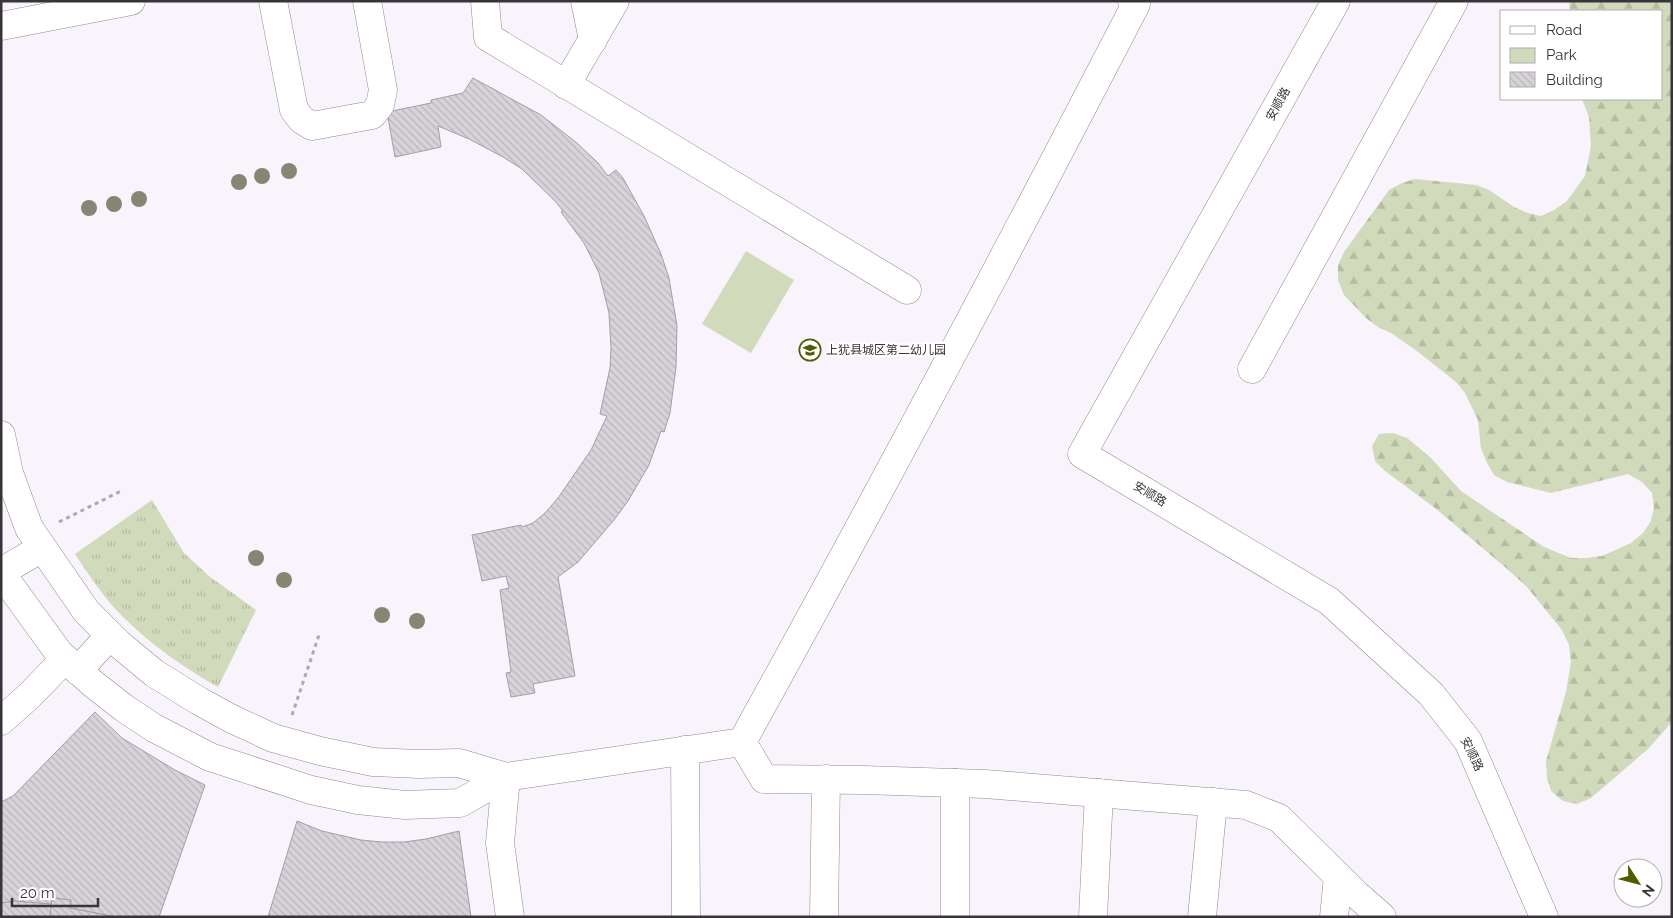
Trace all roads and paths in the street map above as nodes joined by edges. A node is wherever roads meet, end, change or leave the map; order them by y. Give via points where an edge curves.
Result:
1 (131, 1) edge
2 (273, 1) edge
3 (367, 1) edge
4 (486, 1) edge
5 (585, 1) edge
6 (615, 1) edge
7 (1336, 1) edge
8 (1454, 1) edge
9 (1135, 2) edge
10 (1, 26) edge
11 (594, 40) junction
12 (566, 84) junction
13 (907, 290) dead end
14 (1252, 369) dead end
15 (1, 435) edge
16 (123, 490) dead end
17 (38, 542) junction
18 (1, 573) edge
19 (319, 635) dead end
20 (110, 636) junction
21 (72, 665) junction
22 (1, 721) edge
23 (284, 741) junction
24 (742, 742) junction
25 (685, 750) junction
26 (386, 762) junction
27 (506, 776) junction
28 (826, 780) junction
29 (955, 783) junction
30 (1099, 793) junction
31 (381, 802) junction
32 (1213, 802) junction
33 (1338, 877) junction
34 (510, 917) edge
35 (686, 917) edge
36 (824, 917) edge
37 (955, 917) edge
38 (1093, 917) edge
39 (1202, 917) edge
40 (1334, 917) edge
41 (1382, 917) edge
42 (1544, 917) edge

1 - 10 street
2 - 3 street via 294,110 312,126 372,114 380,105 383,90
4 - 12 street via 488,37
5 - 11 street
6 - 11 street
7 - 42 street, 安顺路 via 1082,454 1329,601 1431,694 1468,741
8 - 14 street
9 - 24 street via 939,379
11 - 12 street
12 - 13 street
15 - 17 street via 9,473 29,528
16 - 17 path
17 - 18 street
17 - 20 street via 86,611
18 - 21 street
19 - 23 path
20 - 21 street
20 - 23 street via 154,672 199,701
21 - 22 street
21 - 31 street via 92,684 154,728 210,757 311,790
23 - 26 street via 373,762
24 - 25 street
24 - 28 street via 764,779
25 - 27 street
25 - 35 street
26 - 27 street via 459,763
26 - 31 street
27 - 31 street via 460,804
27 - 34 street via 500,843
28 - 29 street
28 - 36 street
29 - 30 street
29 - 37 street
30 - 32 street
30 - 38 street
32 - 33 street via 1246,805 1279,818
32 - 39 street
33 - 40 street
33 - 41 street

